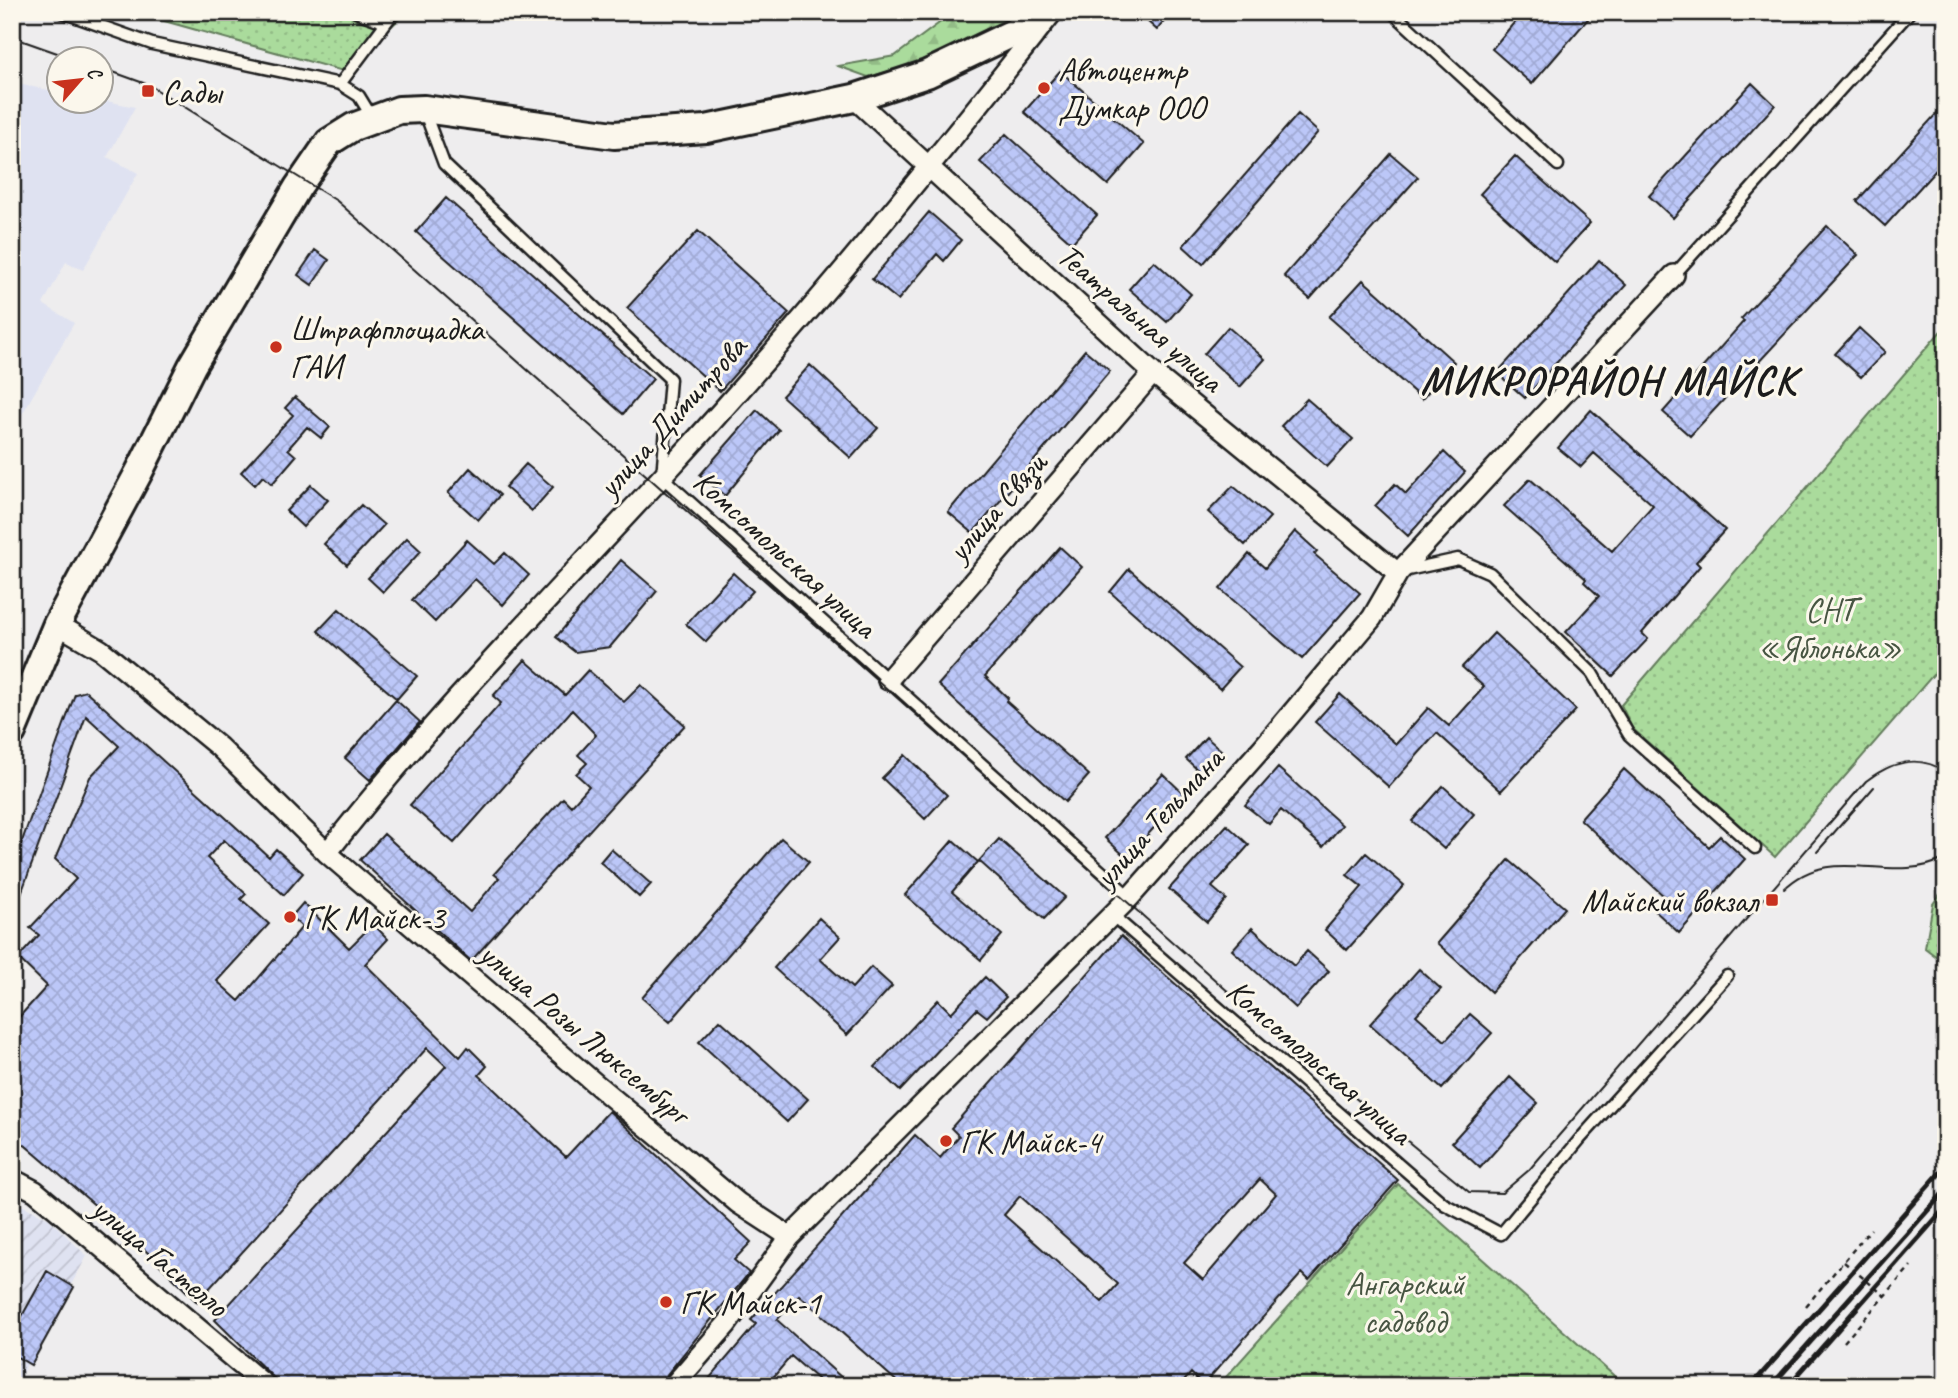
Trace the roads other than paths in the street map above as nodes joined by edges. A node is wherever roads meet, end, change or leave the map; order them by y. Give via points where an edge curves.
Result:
1 (62, 12) edge
2 (356, 12) edge
3 (394, 12) edge
4 (1044, 12) edge
5 (1053, 12) edge
6 (1392, 12) edge
7 (1910, 12) edge
8 (384, 22) junction
9 (340, 84) junction
10 (854, 98) junction
11 (424, 109) junction
12 (373, 119) junction
13 (1558, 164) dead end
14 (929, 170) junction
15 (1674, 275) joint
16 (1153, 373) junction
17 (662, 477) junction
18 (1398, 573) junction
19 (57, 624) junction
20 (888, 680) junction
21 (12, 732) edge
22 (1755, 848) dead end
23 (327, 853) junction
24 (1130, 897) junction
25 (1112, 915) junction
26 (1727, 976) dead end
27 (12, 1179) edge
28 (790, 1237) junction
29 (266, 1386) edge
30 (673, 1386) edge

1 - 9 lane via 152,44
2 - 8 lane
3 - 8 lane
4 - 10 street via 1011,34 927,74
5 - 14 street, улица Димитрова
6 - 13 lane
7 - 15 lane
8 - 9 lane
9 - 12 lane via 359,96
10 - 11 street via 706,129 614,135
10 - 14 street, Театральная улица
11 - 12 street via 399,110
11 - 17 lane, Комсомольская улица via 444,164 670,379
12 - 19 street via 329,142 298,187 192,366
14 - 16 street, Театральная улица
14 - 17 street, улица Димитрова
15 - 18 street, улица Тельмана
16 - 18 street, Театральная улица
16 - 20 street, улица Связи
17 - 20 lane, Комсомольская улица
17 - 23 street, улица Димитрова via 479,672
18 - 22 lane via 1458,559 1490,573 1592,673 1629,735
18 - 24 street, улица Тельмана via 1372,618
19 - 21 street
19 - 23 street, улица Розы Люксембург via 101,650 219,747
20 - 24 lane, Комсомольская улица
23 - 28 street, улица Розы Люксембург via 728,1195
24 - 25 street, улица Тельмана
25 - 26 lane, Комсомольская улица via 1444,1204 1501,1234
25 - 28 street, улица Тельмана
27 - 29 street, улица Гастелло via 35,1191
28 - 30 street, улица Тельмана via 727,1324

